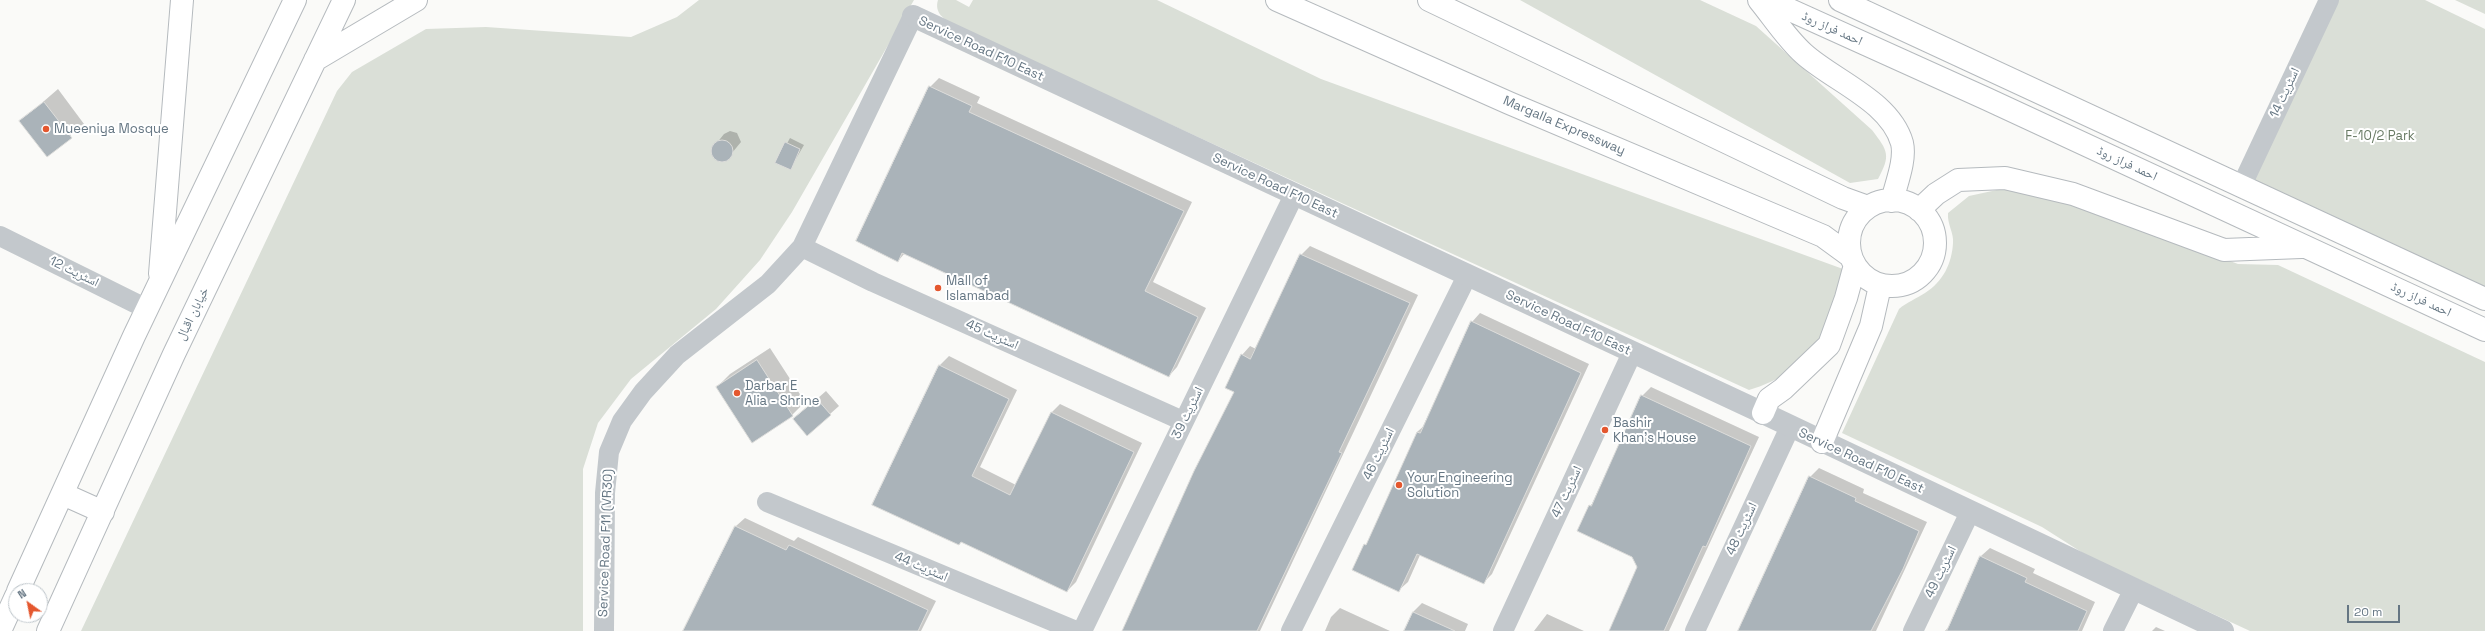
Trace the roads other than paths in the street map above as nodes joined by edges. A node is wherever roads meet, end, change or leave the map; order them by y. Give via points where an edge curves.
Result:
1 (182, 0) edge
2 (295, 0) edge
3 (344, 0) edge
4 (416, 0) edge
5 (1277, 0) edge
6 (1429, 0) edge
7 (1758, 0) edge
8 (1768, 0) edge
9 (1840, 0) edge
10 (2329, 0) edge
11 (913, 16) joint
12 (315, 60) junction
13 (1998, 73) junction
14 (1987, 99) junction
15 (2242, 187) junction
16 (1294, 195) junction
17 (1892, 201) junction
18 (1868, 207) junction
19 (1919, 210) junction
20 (0, 236) edge
21 (802, 247) junction
22 (2307, 247) junction
23 (1852, 260) junction
24 (1467, 276) junction
25 (159, 285) junction
26 (1880, 286) junction
27 (2485, 299) edge
28 (147, 309) junction
29 (2485, 330) edge
30 (1632, 353) junction
31 (1763, 413) junction
32 (1183, 421) junction
33 (1790, 427) junction
34 (1822, 442) junction
35 (63, 494) junction
36 (767, 502) dead end
37 (103, 512) junction
38 (1970, 512) junction
39 (22, 583) edge
40 (2134, 589) junction
41 (8, 614) edge
42 (0, 631) edge
43 (48, 631) edge
44 (604, 631) edge
45 (1076, 631) edge
46 (1082, 631) edge
47 (1291, 631) edge
48 (1503, 631) edge
49 (1695, 631) edge
50 (1913, 631) edge
51 (2113, 631) edge
52 (2224, 631) edge

1 - 25 main road
2 - 25 main road
3 - 12 main road, خیابان اقبال
4 - 12 main road
5 - 23 main road, Margalla Expressway via 1509,103 1823,236
6 - 18 main road via 1844,198
7 - 17 main road via 1803,54 1859,92 1888,117 1902,144 1901,163
8 - 14 main road, احمد فراز روڈ
9 - 13 main road
10 - 15 street, اسٹریٹ 14
11 - 16 street, Service Road F10 East
11 - 21 street, Service Road F11 (VR30)
12 - 37 main road, خیابان اقبال via 174,354
13 - 14 main road via 1981,81 1981,88
13 - 15 main road
14 - 22 main road, احمد فراز روڈ
15 - 27 main road
16 - 24 street, Service Road F10 East
16 - 32 street, اسٹریٹ 39
17 - 18 main road via 1880,201
17 - 19 main road via 1903,200
18 - 23 main road via 1860,212 1849,232
19 - 22 main road via 1936,194 1958,180 2005,178 2073,194 2224,250
19 - 26 main road via 1923,212 1934,232 1935,254 1923,274 1903,286
20 - 28 street, اسٹریٹ 12
21 - 32 street, اسٹریٹ 45 via 880,285
21 - 44 street, Service Road F11 (VR30) via 768,284 677,355 643,392 622,421 609,452 605,493
22 - 29 main road, احمد فراز روڈ
23 - 26 main road via 1860,275
23 - 31 main road via 1846,298 1829,345 1769,399
24 - 30 street, Service Road F10 East
24 - 47 street, اسٹریٹ 46
25 - 28 main road
26 - 34 main road via 1871,326
28 - 35 main road
30 - 31 street, Service Road F10 East
30 - 48 street, اسٹریٹ 47
31 - 33 street, Service Road F10 East
32 - 46 street, اسٹریٹ 39
33 - 34 street, Service Road F10 East
33 - 49 street, اسٹریٹ 48
34 - 38 street, Service Road F10 East
35 - 37 main road
35 - 39 main road
36 - 45 street, اسٹریٹ 44
37 - 43 main road, خیابان اقبال
38 - 40 street, Service Road F10 East
38 - 50 street, اسٹریٹ 49
40 - 51 street
40 - 52 street, Service Road F10 East
41 - 42 main road

